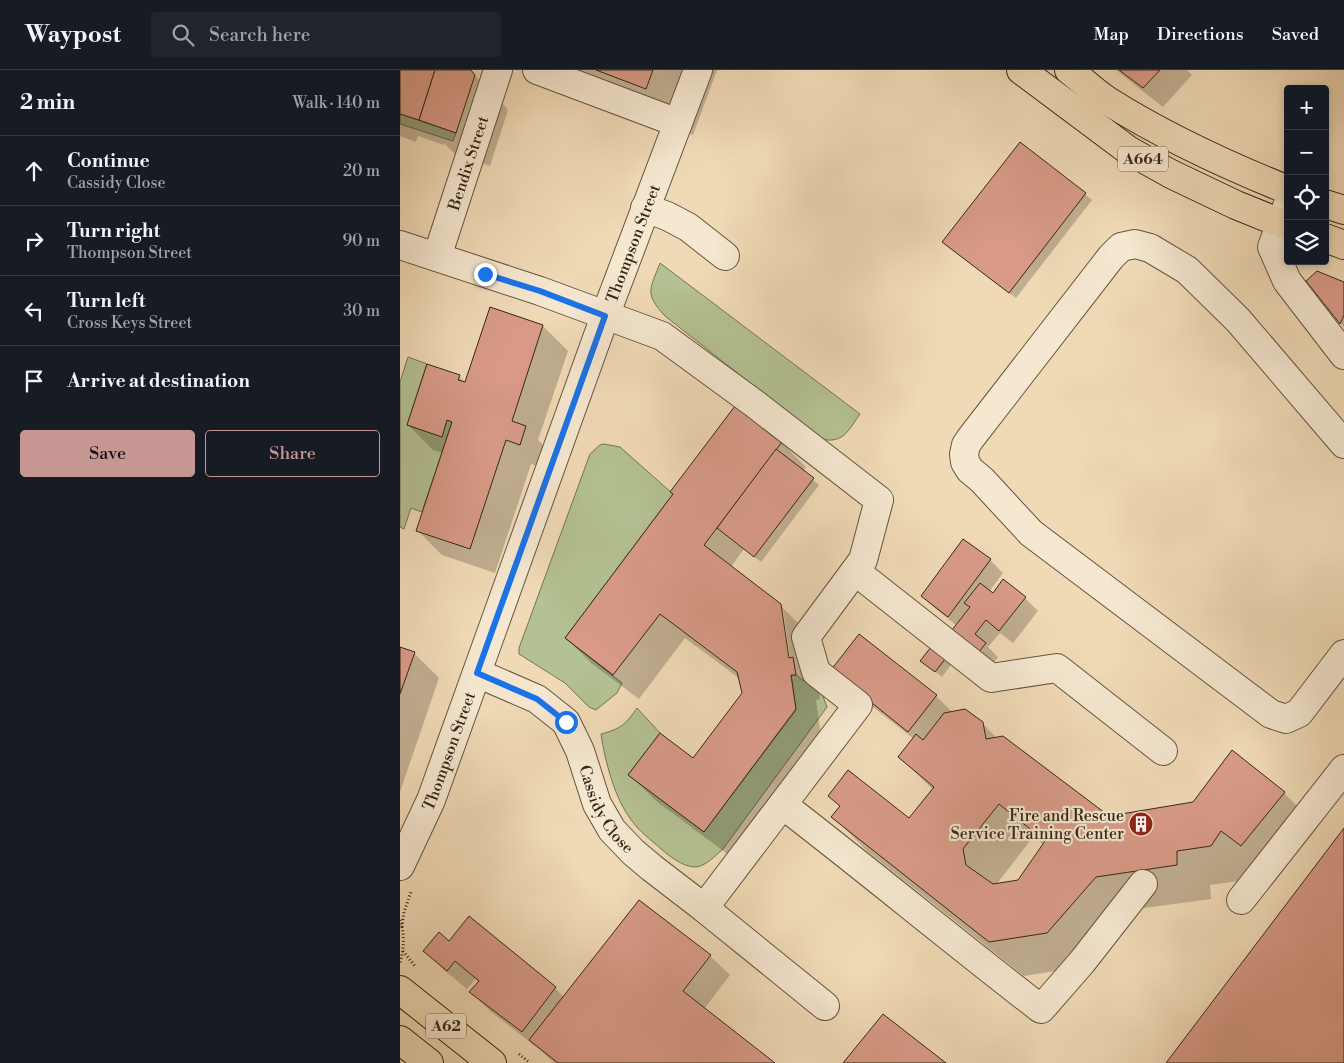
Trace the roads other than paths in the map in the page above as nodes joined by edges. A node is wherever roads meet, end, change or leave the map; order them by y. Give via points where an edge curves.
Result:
1 (498, 70) edge
2 (537, 70) edge
3 (698, 70) edge
4 (1021, 70) edge
5 (1069, 70) edge
6 (678, 123) junction
7 (1284, 188) edge
8 (1329, 205) edge
9 (645, 208) junction
10 (1344, 210) edge
11 (1284, 218) edge
12 (1284, 220) edge
13 (1329, 239) edge
14 (1344, 244) edge
15 (400, 245) edge
16 (725, 256) dead end
17 (437, 257) junction
18 (605, 316) junction
19 (1344, 355) edge
20 (1344, 444) edge
21 (855, 571) junction
22 (1344, 654) edge
23 (477, 673) junction
24 (1162, 752) dead end
25 (1344, 769) edge
26 (783, 805) junction
27 (400, 866) edge
28 (1143, 884) dead end
29 (1241, 900) dead end
30 (704, 908) junction
31 (400, 990) edge
32 (825, 1006) dead end
33 (400, 1040) edge
34 (429, 1063) edge
35 (492, 1063) edge

1 - 17 street, Bendix Street
2 - 6 street
3 - 6 street, Thompson Street
4 - 11 highway, A664 via 1128,150 1236,205
5 - 7 highway, A664 via 1107,100 1171,138
6 - 9 street, Thompson Street
8 - 10 highway
9 - 16 street via 688,227
9 - 18 street, Thompson Street
12 - 19 street via 1272,247 1287,280
13 - 14 highway
15 - 17 street
17 - 18 street
18 - 21 street via 662,336 879,500 863,560
18 - 23 street, Thompson Street
20 - 22 street via 1238,320 1187,270 1150,248 1134,244 1111,257 970,439 964,454 970,470 1031,533 1271,714 1286,719 1299,713
21 - 24 street via 991,678 1057,668
21 - 26 street via 806,637 816,672 858,705
23 - 27 street, Thompson Street via 431,800
23 - 30 street, Cassidy Close via 537,699 566,722 580,751 597,804 612,830 633,852
25 - 29 street
26 - 28 street via 1041,1009
26 - 30 street
30 - 32 street, Cassidy Close
31 - 35 highway, A62
33 - 34 highway, A62

